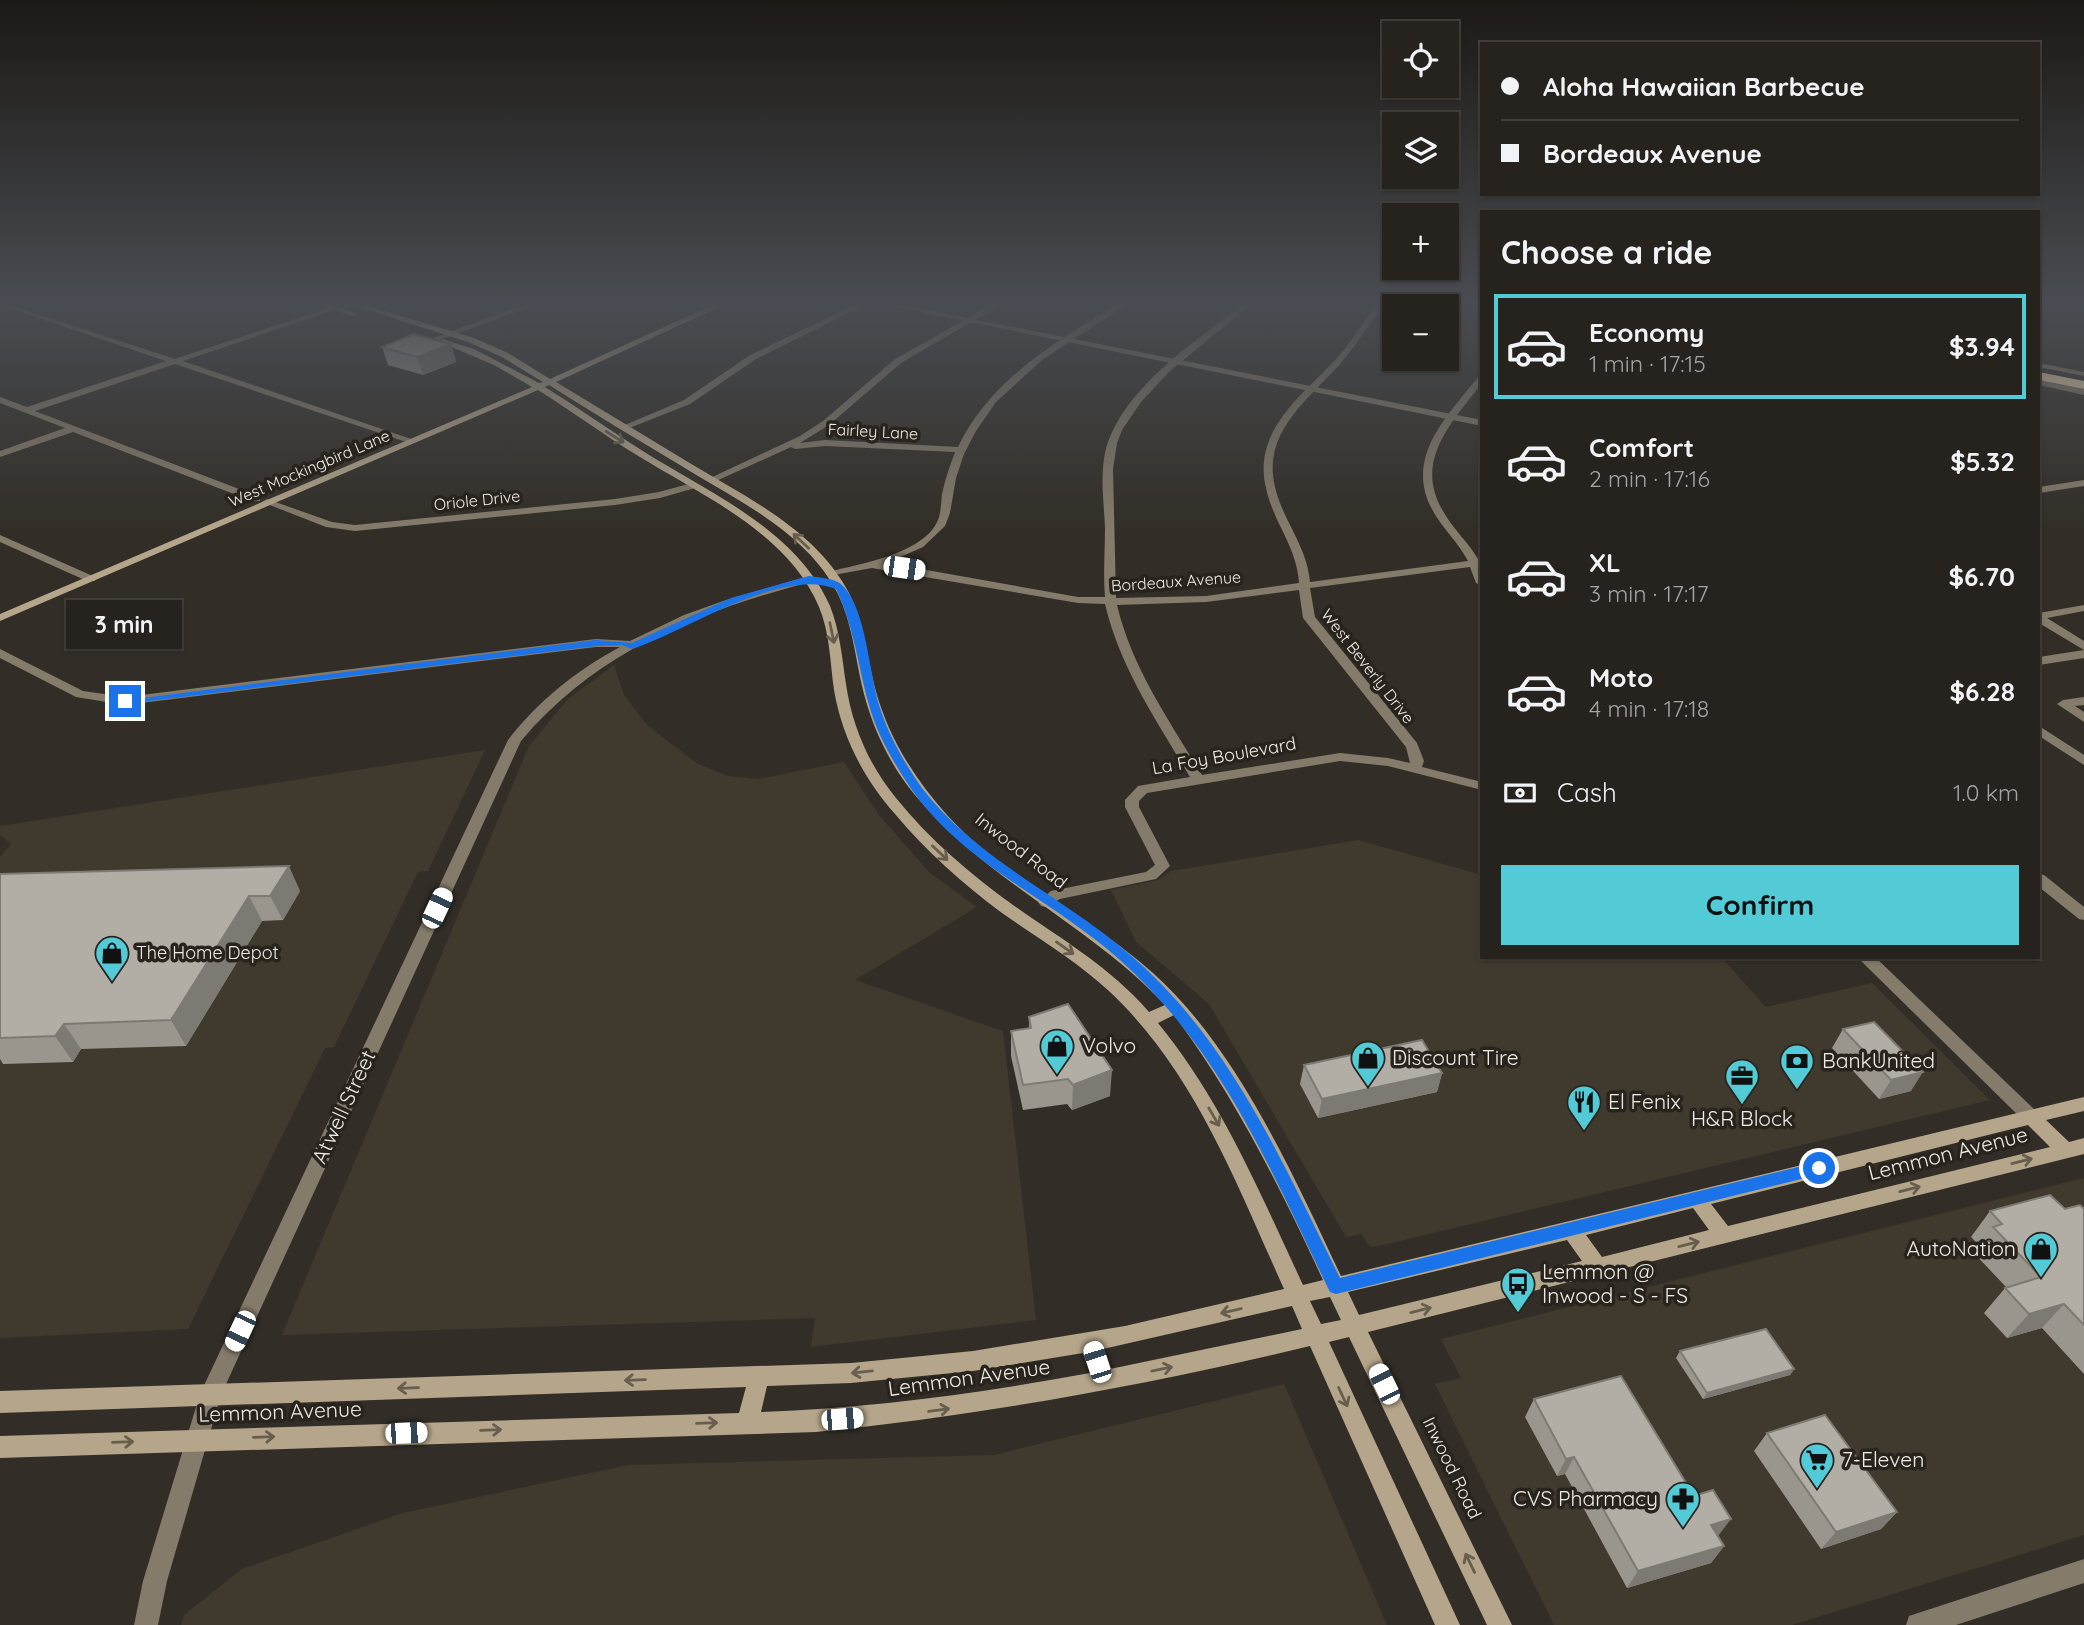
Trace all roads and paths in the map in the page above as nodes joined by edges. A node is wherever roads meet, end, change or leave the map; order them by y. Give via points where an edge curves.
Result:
1 (125, 378) edge
2 (221, 378) edge
3 (529, 378) edge
4 (532, 378) edge
5 (548, 378) edge
6 (722, 378) edge
7 (878, 378) edge
8 (1016, 378) edge
9 (1159, 378) edge
10 (1255, 378) edge
11 (1321, 378) edge
12 (2048, 378) edge
13 (1480, 381) edge
14 (538, 382) junction
15 (2040, 383) edge
16 (2084, 385) edge
17 (1310, 389) junction
18 (2084, 391) edge
19 (0, 400) edge
20 (28, 410) junction
21 (1452, 417) junction
22 (1480, 423) edge
23 (824, 424) junction
24 (624, 427) junction
25 (75, 428) junction
26 (400, 437) junction
27 (412, 441) junction
28 (825, 443) junction
29 (784, 447) junction
30 (961, 450) junction
31 (0, 454) edge
32 (711, 480) junction
33 (2084, 483) edge
34 (692, 486) junction
35 (2040, 491) edge
36 (262, 500) junction
37 (1, 538) edge
38 (1478, 562) edge
39 (872, 565) junction
40 (832, 574) junction
41 (806, 575) junction
42 (85, 576) junction
43 (1305, 584) junction
44 (840, 587) junction
45 (1110, 602) junction
46 (0, 608) edge
47 (2084, 608) edge
48 (2040, 617) edge
49 (0, 618) edge
50 (2040, 618) edge
51 (632, 646) junction
52 (2084, 646) edge
53 (0, 653) edge
54 (2084, 654) edge
55 (2040, 661) edge
56 (2084, 701) edge
57 (2084, 718) edge
58 (2040, 731) edge
59 (2084, 761) edge
60 (1415, 769) junction
61 (1198, 779) junction
62 (1480, 785) edge
63 (940, 816) junction
64 (913, 826) junction
65 (2040, 880) edge
66 (1040, 898) junction
67 (1009, 909) junction
68 (2084, 915) edge
69 (1867, 959) edge
70 (1177, 1007) junction
71 (1148, 1020) junction
72 (2084, 1104) edge
73 (2030, 1116) junction
74 (2075, 1148) edge
75 (1698, 1199) junction
76 (1571, 1230) junction
77 (1723, 1235) junction
78 (1598, 1267) junction
79 (1336, 1287) junction
80 (1298, 1296) junction
81 (1355, 1327) junction
82 (1314, 1335) junction
83 (1090, 1343) junction
84 (759, 1376) junction
85 (1103, 1381) junction
86 (211, 1394) junction
87 (0, 1402) edge
88 (748, 1422) junction
89 (196, 1439) junction
90 (0, 1447) edge
91 (2084, 1571) edge
92 (146, 1625) edge
93 (1448, 1625) edge
94 (1500, 1625) edge
95 (1920, 1625) edge

1 - 20 street
2 - 26 street
3 - 14 main road, Inwood Road
4 - 14 main road, Inwood Road
5 - 14 main road, West Mockingbird Lane
6 - 24 street via 687,402
7 - 23 street
8 - 30 street via 976,422
9 - 45 street via 1124,418 1107,458
10 - 17 street
11 - 17 street, West Beverly Drive
12 - 16 highway
13 - 21 street
14 - 24 main road, Inwood Road
14 - 26 main road, West Mockingbird Lane
14 - 27 main road, West Mockingbird Lane
14 -> 34 main road, Inwood Road
15 - 18 street
17 - 21 street
17 - 43 street, West Beverly Drive via 1279,427 1268,471 1280,518 1299,552
19 - 20 street, Oriole Drive
20 - 25 street, Oriole Drive
21 - 22 street
21 - 38 street via 1430,448 1425,479 1436,510
23 - 28 street via 821,438
23 - 29 street
24 - 32 main road, Inwood Road
25 - 31 street
25 - 36 street, Oriole Drive
26 - 27 street
26 - 36 main road, West Mockingbird Lane
27 - 36 main road, West Mockingbird Lane
28 - 29 street, Fairley Lane
28 - 30 street, Fairley Lane
29 - 32 street
30 - 39 street via 937,530 910,549
32 - 34 main road
40 -> 32 main road, Inwood Road via 786,527
33 - 35 street
34 - 36 street, Oriole Drive via 615,502 355,528 330,525
34 - 41 main road, Inwood Road via 764,532
36 - 42 main road, West Mockingbird Lane
37 - 42 street
38 - 43 street, Bordeaux Avenue
39 - 40 street, Bordeaux Avenue
39 - 45 street, Bordeaux Avenue
40 - 41 main road
40 - 44 main road, Inwood Road
41 - 44 main road
41 - 51 street via 734,600
41 -> 64 main road, Inwood Road via 829,619 841,697 852,732 877,779
42 - 46 main road, West Mockingbird Lane
42 - 49 main road, West Mockingbird Lane
43 - 45 street, Bordeaux Avenue via 1206,599
43 - 60 street, West Beverly Drive via 1310,618 1412,747
44 - 63 main road, Inwood Road via 852,611 883,730 903,768
45 - 61 street via 1132,664
47 - 48 street
50 - 52 street
51 - 53 street via 596,643 125,701 80,694
51 - 86 street, Atwell Street via 553,696 515,740
54 - 55 street
56 - 57 street via 2063,704
58 - 59 street
60 - 61 street, La Foy Boulevard via 1371,758 1340,757
60 - 62 street, La Foy Boulevard
61 - 66 street, La Foy Boulevard via 1143,789 1132,800 1163,866 1160,871
63 - 64 main road
63 - 66 main road, Inwood Road
64 -> 67 main road, Inwood Road
65 - 68 street
66 - 67 main road
66 - 70 main road, Inwood Road via 1123,955
67 -> 71 main road, Inwood Road via 1100,974
69 - 73 street
70 - 71 main road
70 - 79 main road, Inwood Road via 1251,1115
71 -> 80 main road, Inwood Road via 1195,1083 1225,1137
72 - 73 main road, Lemmon Avenue
73 - 74 main road
73 - 75 main road, Lemmon Avenue
77 -> 74 main road, Lemmon Avenue
75 - 76 main road, Lemmon Avenue
75 - 77 main road
76 - 78 main road
76 - 79 main road, Lemmon Avenue
78 -> 77 main road, Lemmon Avenue
81 -> 78 main road, Lemmon Avenue
79 - 80 main road, Lemmon Avenue
79 - 81 main road, Inwood Road
80 - 82 main road, Inwood Road
80 -> 83 main road, Lemmon Avenue
81 - 82 main road, Lemmon Avenue
94 -> 81 main road, Inwood Road
85 -> 82 main road, Lemmon Avenue
82 -> 93 main road, Inwood Road
83 -> 84 main road, Lemmon Avenue via 851,1373
83 - 85 main road
84 -> 86 main road, Lemmon Avenue
84 - 88 main road
88 -> 85 main road, Lemmon Avenue via 921,1412
86 - 87 main road, Lemmon Avenue
86 - 89 street, Atwell Street
89 -> 88 main road, Lemmon Avenue
90 -> 89 main road, Lemmon Avenue
89 - 92 street, Atwell Street
91 - 95 street

